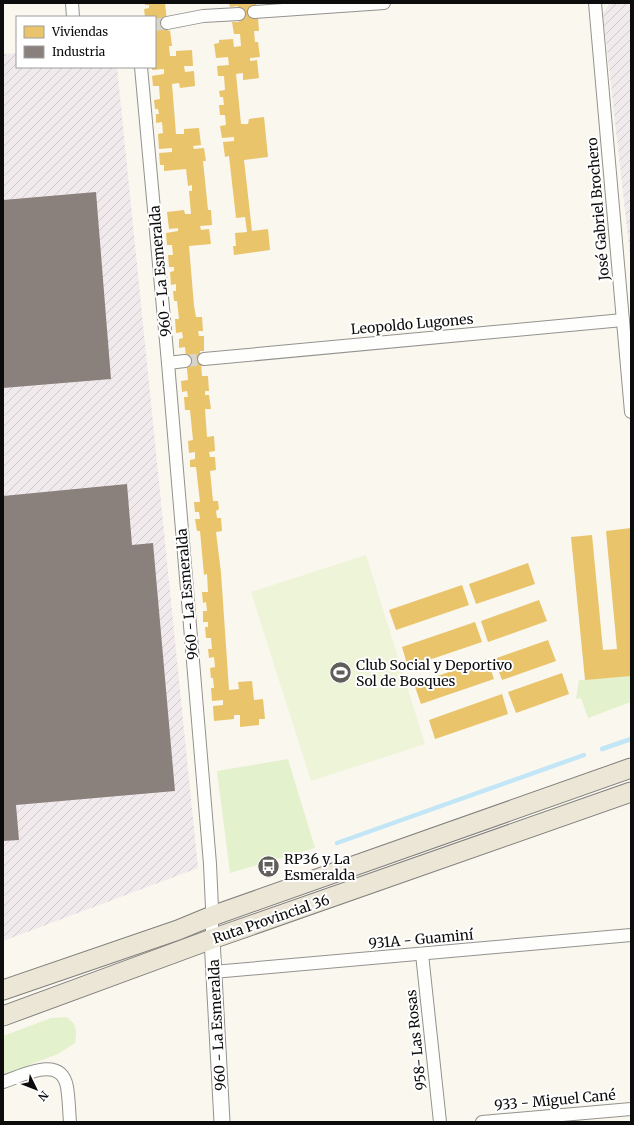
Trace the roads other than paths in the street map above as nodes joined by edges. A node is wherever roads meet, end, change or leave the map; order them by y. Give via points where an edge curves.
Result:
1 (72, 3) edge
2 (384, 3) edge
3 (595, 3) edge
4 (254, 12) dead end
5 (239, 14) dead end
6 (73, 16) edge
7 (167, 23) tunnel mouth
8 (141, 68) edge
9 (623, 320) junction
10 (628, 334) edge
11 (204, 359) tunnel mouth
12 (186, 361) tunnel mouth
13 (168, 363) junction
14 (631, 412) edge
15 (631, 768) edge
16 (631, 792) edge
17 (212, 916) junction
18 (631, 935) edge
19 (212, 939) junction
20 (422, 954) junction
21 (213, 972) junction
22 (3, 990) edge
23 (3, 1016) edge
24 (3, 1082) edge
25 (631, 1109) edge
26 (70, 1122) edge
27 (222, 1122) edge
28 (440, 1122) edge
29 (482, 1122) edge

1 - 6 street
2 - 4 street
3 - 9 street, José Gabriel Brochero
5 - 7 street via 203,16
8 - 13 street, 960 - La Esmeralda
9 - 10 street, José Gabriel Brochero
9 - 11 street, Leopoldo Lugones
10 - 14 street, José Gabriel Brochero
12 - 13 street
13 - 17 street, 960 - La Esmeralda via 210,864
15 - 17 main road, Ruta Provincial 36
16 - 19 main road, Ruta Provincial 36
17 - 19 street, 960 - La Esmeralda
17 - 22 main road, Ruta Provincial 36
18 - 20 street, 931A - Guaminí
19 - 21 street, 960 - La Esmeralda
19 - 23 main road, Ruta Provincial 36
20 - 21 street, 931A - Guaminí
20 - 28 street, 958- Las Rosas
21 - 27 street, 960 - La Esmeralda
24 - 26 street via 41,1069 58,1072 67,1086
25 - 29 street, 933 - Miguel Cané

